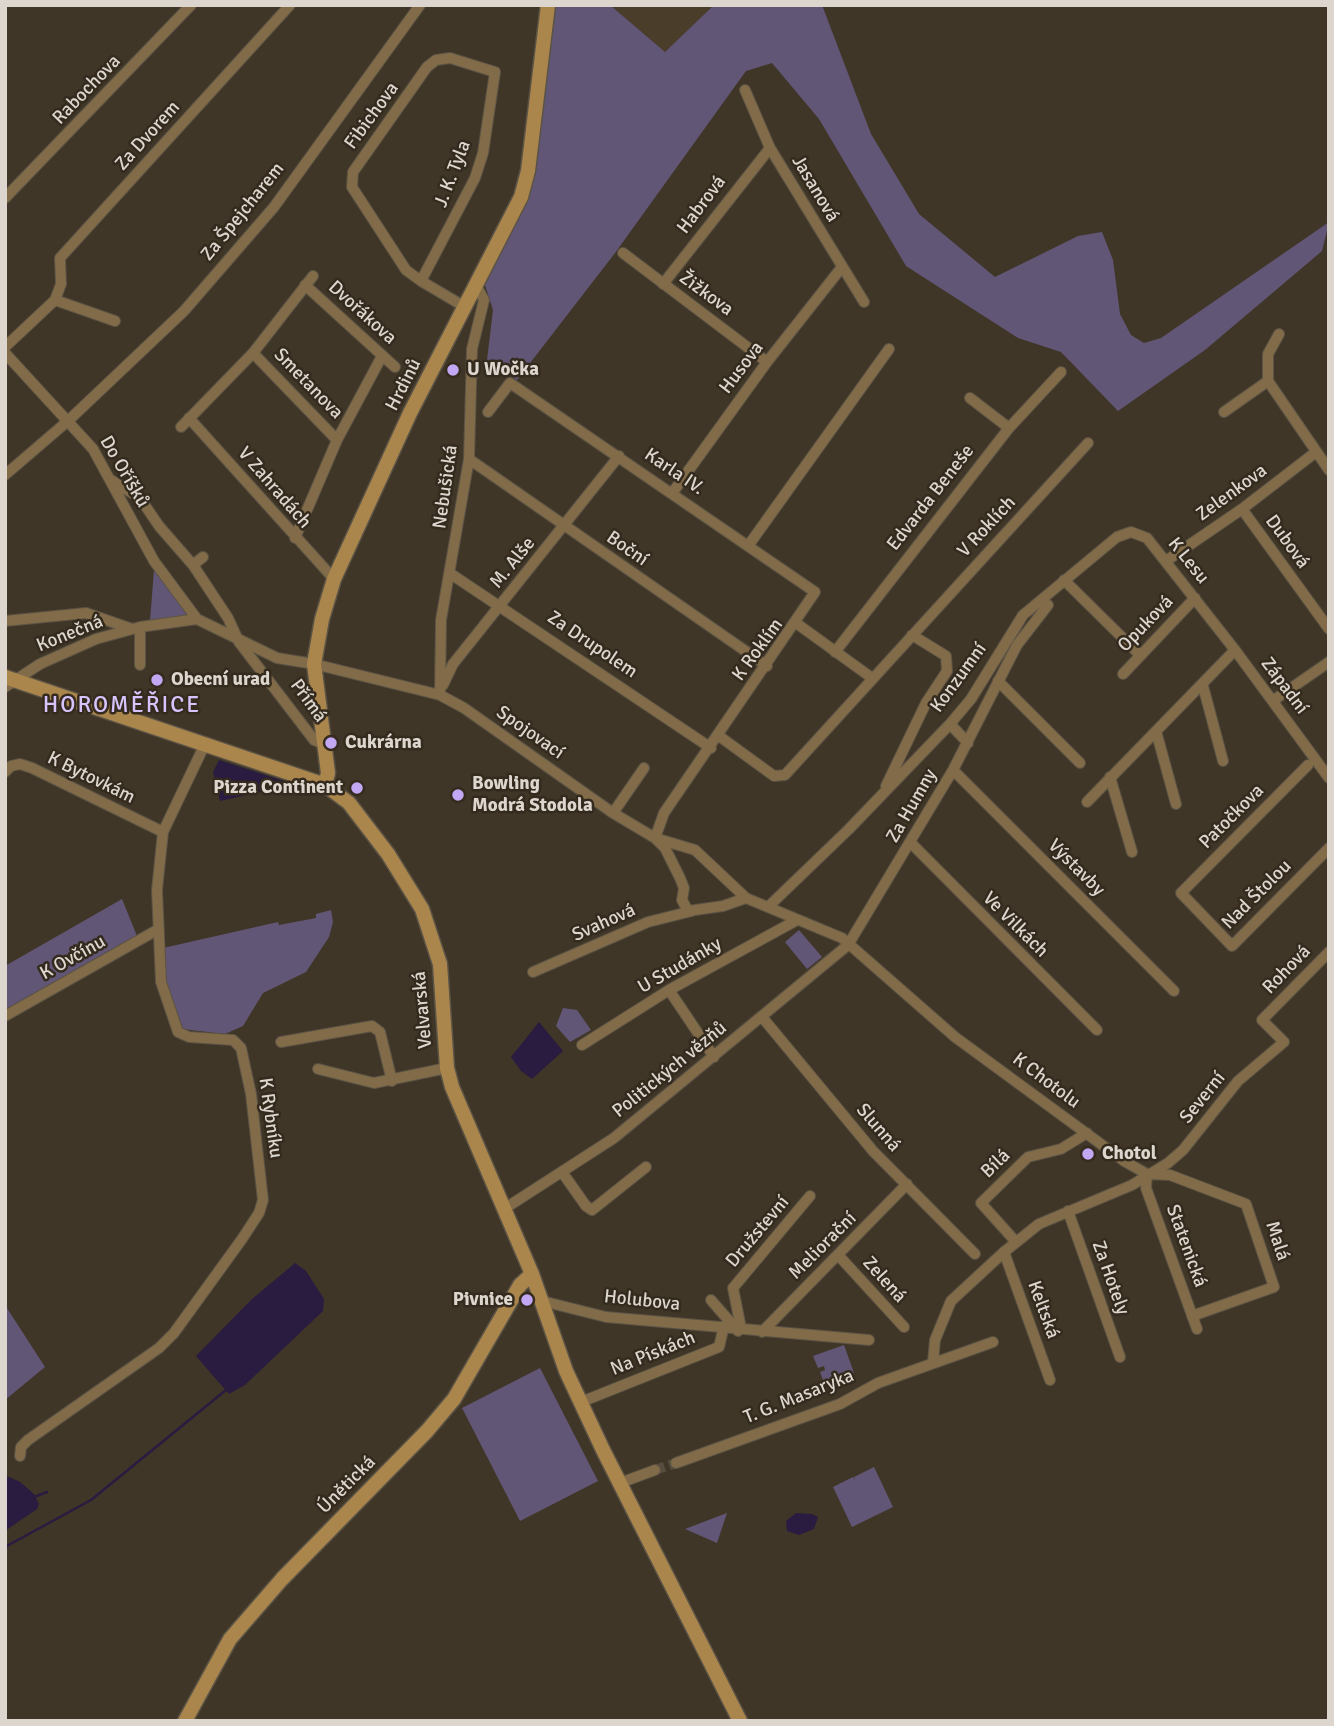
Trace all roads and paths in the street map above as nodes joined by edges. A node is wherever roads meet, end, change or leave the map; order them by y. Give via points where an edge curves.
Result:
1 (191, 5) edge
2 (290, 5) edge
3 (420, 5) edge
4 (548, 5) edge
5 (427, 67) joint
6 (745, 90) dead end
7 (770, 148) junction
8 (5, 198) edge
9 (623, 253) dead end
10 (842, 267) junction
11 (313, 276) dead end
12 (421, 281) junction
13 (663, 284) junction
14 (305, 285) junction
15 (477, 287) junction
16 (55, 300) junction
17 (864, 302) dead end
18 (465, 307) junction
19 (115, 321) dead end
20 (1279, 334) dead end
21 (5, 347) edge
22 (889, 349) dead end
23 (5, 353) edge
24 (253, 353) junction
25 (382, 356) junction
26 (767, 362) junction
27 (395, 367) dead end
28 (1061, 372) dead end
29 (1268, 381) junction
30 (970, 397) dead end
31 (488, 412) dead end
32 (1224, 412) dead end
33 (190, 418) junction
34 (69, 420) junction
35 (181, 427) dead end
36 (1009, 428) junction
37 (337, 440) junction
38 (1088, 443) dead end
39 (1316, 452) junction
40 (619, 456) junction
41 (469, 459) junction
42 (1329, 470) edge
43 (5, 475) edge
44 (111, 480) junction
45 (673, 492) junction
46 (1242, 509) junction
47 (565, 527) junction
48 (295, 538) junction
49 (748, 546) junction
50 (203, 557) dead end
51 (1166, 561) junction
52 (193, 565) junction
53 (451, 574) junction
54 (334, 579) junction
55 (1064, 580) junction
56 (1195, 598) junction
57 (501, 605) junction
58 (1048, 605) dead end
59 (1030, 609) joint
60 (197, 619) junction
61 (5, 621) edge
62 (796, 623) junction
63 (136, 628) junction
64 (1329, 629) edge
65 (912, 635) junction
66 (239, 642) junction
67 (1235, 650) junction
68 (835, 652) junction
69 (1000, 652) junction
70 (1140, 655) junction
71 (1008, 660) junction
72 (1329, 662) edge
73 (314, 664) junction
74 (140, 665) dead end
75 (767, 666) junction
76 (1123, 674) dead end
77 (873, 678) junction
78 (8, 681) edge
79 (998, 681) junction
80 (1203, 686) junction
81 (440, 695) junction
82 (1274, 700) junction
83 (319, 710) junction
84 (297, 715) junction
85 (950, 723) junction
86 (1156, 731) junction
87 (719, 736) junction
88 (968, 743) junction
89 (205, 744) junction
90 (324, 744) junction
91 (711, 748) junction
92 (1223, 761) dead end
93 (1080, 763) dead end
94 (1308, 765) dead end
95 (644, 768) dead end
96 (953, 770) junction
97 (5, 772) edge
98 (1110, 778) junction
99 (1329, 778) edge
100 (325, 785) junction
101 (882, 794) junction
102 (1087, 802) dead end
103 (1176, 804) dead end
104 (613, 813) junction
105 (163, 832) junction
106 (655, 838) junction
107 (911, 843) junction
108 (1329, 848) edge
109 (1132, 852) dead end
110 (1181, 893) joint
111 (746, 898) junction
112 (768, 907) junction
113 (692, 911) junction
114 (797, 920) junction
115 (157, 930) junction
116 (848, 945) junction
117 (1329, 952) edge
118 (533, 972) dead end
119 (668, 990) junction
120 (1174, 991) dead end
121 (5, 1016) edge
122 (762, 1017) junction
123 (1097, 1030) dead end
124 (281, 1042) dead end
125 (1284, 1042) joint
126 (582, 1045) dead end
127 (715, 1057) junction
128 (447, 1068) junction
129 (318, 1069) dead end
130 (392, 1081) junction
131 (1087, 1133) junction
132 (646, 1167) dead end
133 (562, 1172) junction
134 (1147, 1174) junction
135 (907, 1184) junction
136 (810, 1196) dead end
137 (1246, 1204) joint
138 (504, 1209) junction
139 (1068, 1211) junction
140 (1016, 1242) junction
141 (1004, 1252) junction
142 (975, 1254) dead end
143 (839, 1256) junction
144 (532, 1274) junction
145 (711, 1300) dead end
146 (542, 1301) junction
147 (1192, 1316) junction
148 (724, 1326) junction
149 (904, 1327) dead end
150 (1197, 1329) dead end
151 (738, 1331) junction
152 (762, 1332) junction
153 (869, 1340) dead end
154 (993, 1342) dead end
155 (1120, 1357) dead end
156 (933, 1362) junction
157 (1050, 1380) dead end
158 (581, 1402) junction
159 (20, 1456) dead end
160 (676, 1463) tunnel mouth
161 (655, 1470) tunnel mouth
162 (621, 1483) junction
163 (185, 1721) edge
164 (740, 1721) edge

1 - 8 street, Rabochova
2 - 16 street, Za Dvorem via 60,258 61,284
3 - 34 street, Za Špejcharem via 258,226 184,311
4 - 15 street, Hrdinů via 528,171 521,197
5 - 12 street, Fibichova via 353,172 352,187 406,270
5 - 12 street, J. K. Tyla via 450,58 495,72 475,177
6 - 7 street, Jasanová
7 - 10 street, Jasanová
7 - 13 street, Habrová
9 - 13 street, Žižkova
10 - 17 street, Jasanová
10 - 26 street, Husova
11 - 14 street
12 - 18 street
13 - 26 street, Žižkova
14 - 24 street
14 - 25 street, Dvořákova
15 - 18 street, Hrdinů
15 - 41 street, Nebušická via 484,300 472,349
16 - 19 street
16 - 21 street
18 - 54 street, Hrdinů via 410,413
20 - 29 street via 1268,354
22 - 49 street
23 - 34 street, Do Oříšků
24 - 33 street
24 - 37 street, Smetanova
25 - 27 street, Dvořákova
25 - 37 street
26 - 45 street, Husova
28 - 36 street, Edvarda Beneše
29 - 32 street
29 - 39 street
30 - 36 street
31 - 40 street, Karla IV. via 510,383
33 - 35 street
33 - 48 street, V Zahradách
34 - 43 street, Za Špejcharem
34 - 44 street, Do Oříšků
36 - 68 street, Edvarda Beneše
37 - 48 street
38 - 65 street, V Roklích
39 - 42 street
39 - 46 street, Zelenkova
40 - 45 street, Karla IV.
40 - 47 street, M. Alše
41 - 47 street, Boční
41 - 53 street, Nebušická
44 - 52 street via 140,498
44 - 60 street, Do Oříšků via 154,561
45 - 49 street, Karla IV.
46 - 51 street, Zelenkova
46 - 64 street, Dubová
47 - 57 street, M. Alše
47 - 75 street, Boční
48 - 54 street, V Zahradách
49 - 62 street, Karla IV. via 815,592
50 - 52 street
51 - 55 street, K Lesu via 1147,538 1126,532
51 - 56 street, K Lesu
52 - 66 street
53 - 57 street, Za Drupolem
53 - 81 street, Nebušická via 440,620
54 - 73 street, Hrdinů
55 - 59 street, K Lesu
55 - 70 street
56 - 67 street, K Lesu
56 - 70 street, Opuková
57 - 81 street, M. Alše via 445,676
57 - 91 street, Za Drupolem
58 - 71 street, Za Humny
59 - 69 street, Konzumní
60 - 63 street, Konečná
60 - 66 street, Spojovací
61 - 63 street via 86,613
62 - 68 street, K Roklím
62 - 75 street, K Roklím
63 - 74 street
63 - 78 street, Konečná via 66,651
65 - 77 street
65 - 101 street, Konzumní via 946,656 947,671 926,703
66 - 73 street, Spojovací via 277,658
66 - 84 street, Přímá
67 - 80 street
67 - 82 street, Západní
68 - 77 street, K Roklím
69 - 71 street
69 - 85 street, Konzumní
70 - 76 street, Opuková
71 - 79 street, Za Humny
72 - 82 street
73 - 81 street, Spojovací
73 - 83 street, Hrdinů
75 - 87 street, K Roklím
77 - 87 street via 781,777
78 - 89 street, Velvarská
79 - 88 street, Za Humny
79 - 93 street
80 - 86 street
80 - 92 street
81 - 104 street, Spojovací
82 - 99 street, Západní
83 - 84 street
83 - 90 street, Hrdinů
84 - 90 street, Přímá via 314,740
85 - 88 street
85 - 101 street, Konzumní
86 - 98 street
86 - 103 street
87 - 91 street, K Roklím
88 - 96 street, Za Humny
89 - 100 street, Velvarská
89 - 105 street, K Rybníku
90 - 100 street, Hrdinů
91 - 106 street, K Roklím via 664,813
94 - 110 street, Patočkova
95 - 104 street
96 - 107 street, Za Humny
96 - 120 street, Výstavby
97 - 105 street, K Bytovkám via 20,764 32,768
98 - 102 street
98 - 109 street
100 - 128 street, Velvarská via 364,820 422,909 440,964
101 - 112 street, Konzumní
104 - 106 street, Spojovací
105 - 115 street, K Rybníku
106 - 111 street, Spojovací via 695,850
106 - 113 street via 680,878 684,907
107 - 116 street, Za Humny
107 - 123 street, Ve Vilkách
108 - 110 street, Nad Štolou via 1232,946
111 - 112 street, Spojovací
111 - 113 street, Svahová
112 - 114 street, Spojovací
113 - 118 street, Svahová via 648,922
114 - 116 street, Spojovací via 833,933
114 - 119 street, U Studánky
115 - 121 street, K Ovčínu
115 - 159 street, K Rybníku via 161,982 178,1032 233,1040 241,1048 263,1199 259,1213 174,1333 28,1440
116 - 122 street, Politických vězňů
116 - 131 street, K Chotolu via 955,1037
117 - 125 street, Rohová via 1262,1020
119 - 126 street, U Studánky
119 - 127 street
122 - 127 street, Politických vězňů
122 - 135 street, Slunná via 873,1151
124 - 130 street via 372,1026 380,1032
125 - 134 street, Severní via 1238,1082 1183,1150
127 - 133 street, Politických vězňů via 614,1138
128 - 130 street
128 - 138 street, Velvarská
129 - 130 street via 374,1083
131 - 134 street, K Chotolu
131 - 140 street, Bílá via 1060,1149 1028,1157 981,1203
132 - 133 street via 592,1210
133 - 138 street, Politických vězňů
134 - 137 street, K Chotolu via 1170,1175
134 - 139 street via 1132,1185
134 - 147 street, Statenická via 1146,1188
135 - 142 street, Slunná
135 - 143 street, Meliorační
136 - 151 street, Družstevní via 733,1288
137 - 147 street, Malá via 1274,1287
138 - 144 street, Velvarská
139 - 140 street via 1039,1224
139 - 155 street, Za Hotely
140 - 141 street
141 - 156 street via 951,1301 935,1340
141 - 157 street, Keltská
143 - 149 street, Zelená
143 - 152 street, Meliorační
144 - 146 street, Velvarská
144 - 163 street, Únětická via 520,1284 454,1399 230,1639
145 - 151 street
146 - 148 street, Holubova via 606,1317
146 - 158 street, Velvarská
147 - 150 street, Statenická
148 - 151 street, Holubova
148 - 158 street, Na Pískách via 719,1347
151 - 152 street, Holubova
152 - 153 street, Holubova
154 - 156 street, T. G. Masaryka
156 - 160 street, T. G. Masaryka via 840,1404
158 - 162 street, Velvarská
161 - 162 street
162 - 164 street, Velvarská

